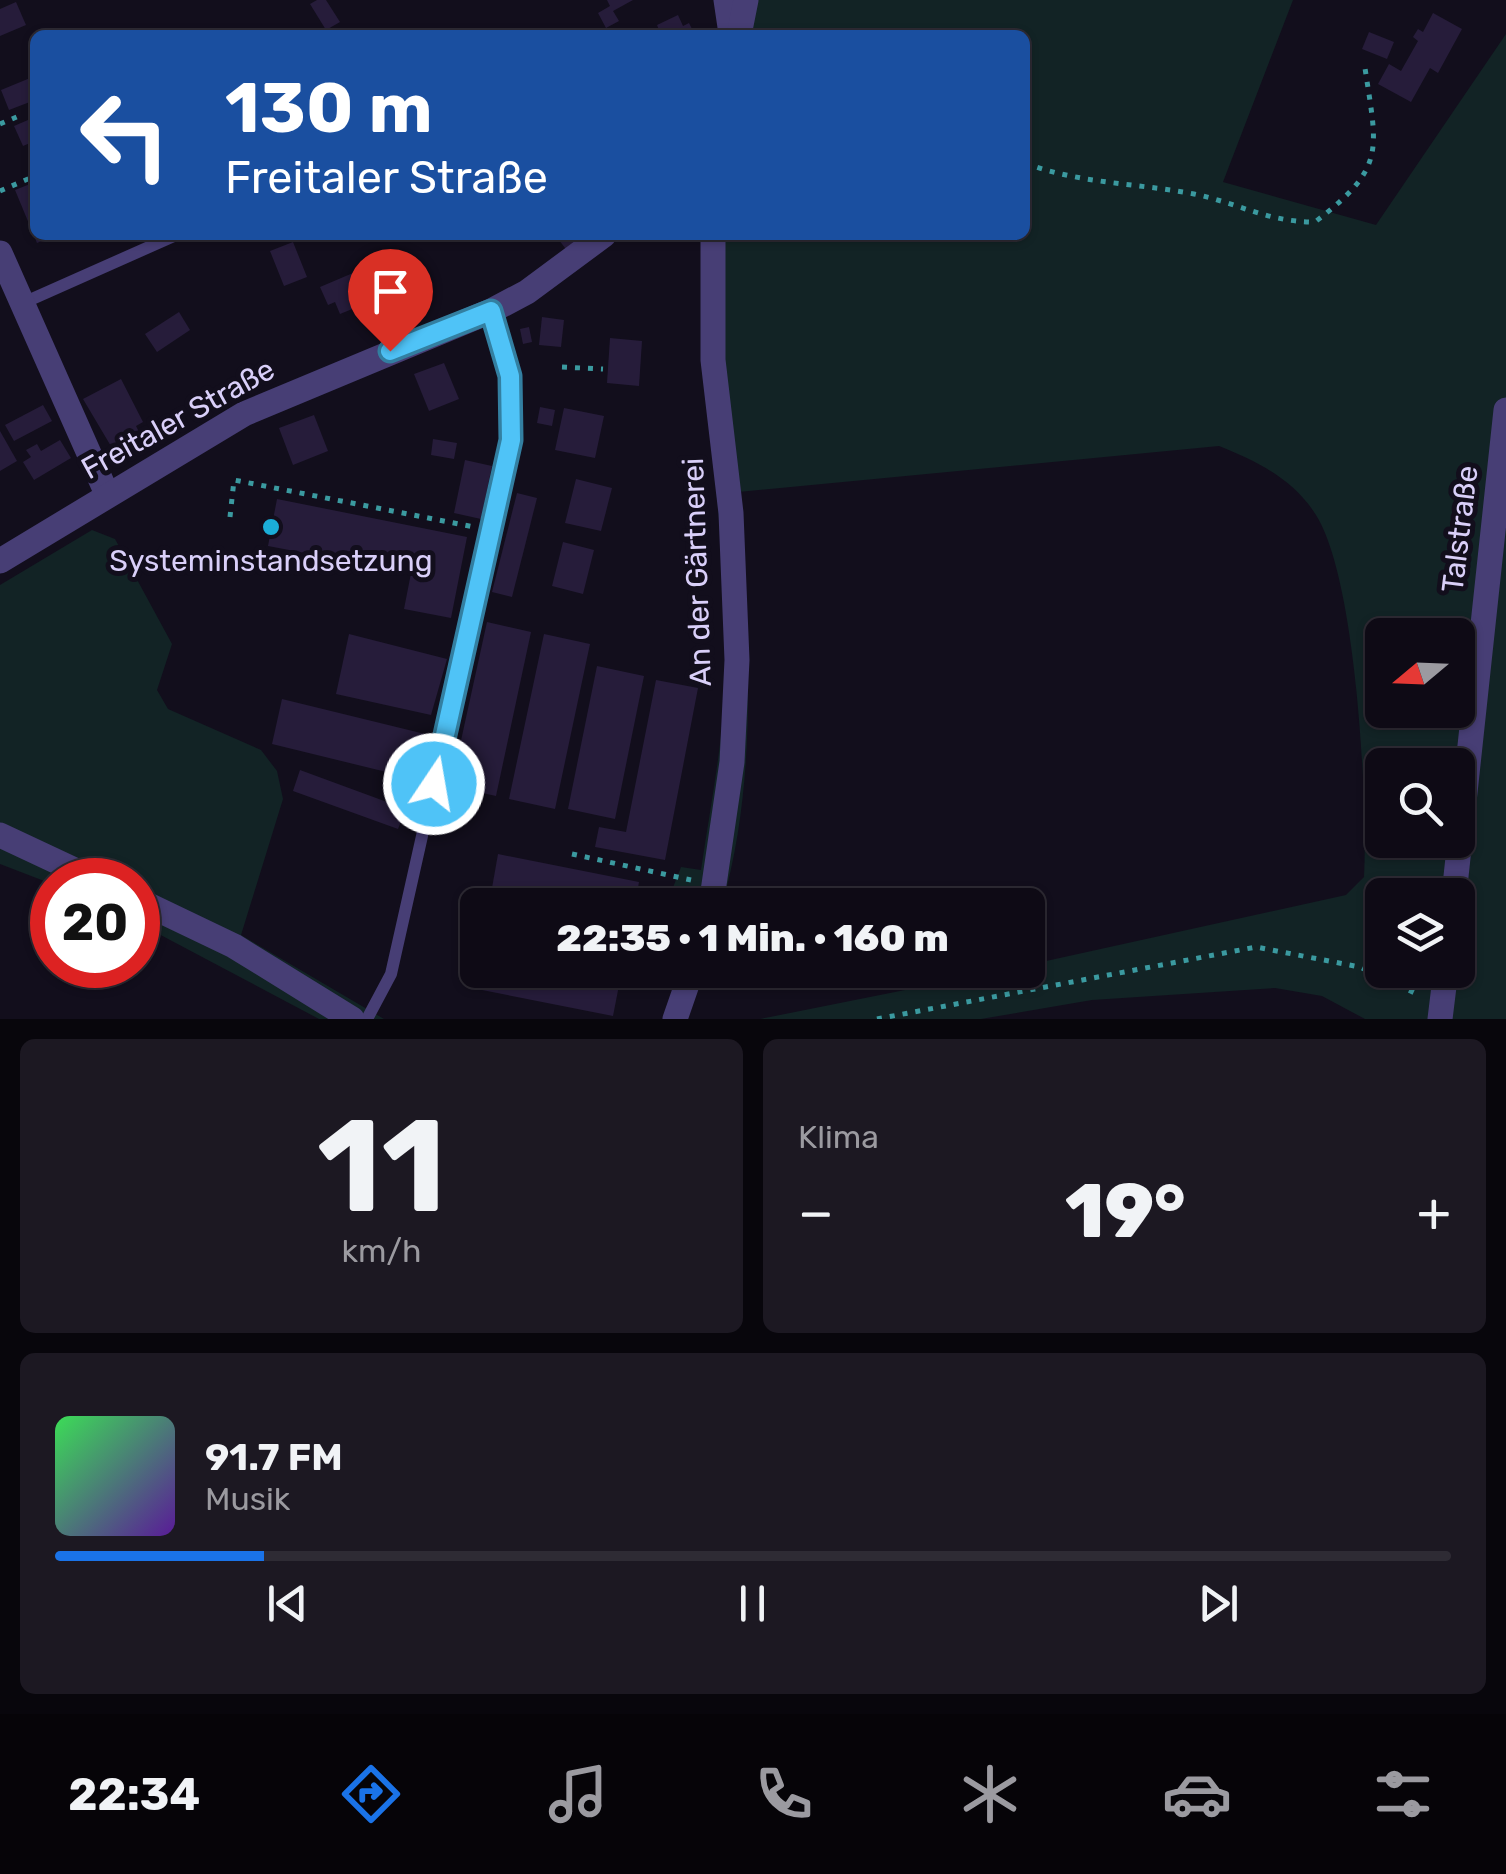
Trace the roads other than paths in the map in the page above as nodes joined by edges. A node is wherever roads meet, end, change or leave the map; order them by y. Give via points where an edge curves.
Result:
1 (726, 0) edge
2 (746, 0) edge
3 (735, 30) edge
4 (739, 30) edge
5 (165, 240) edge
6 (597, 240) edge
7 (714, 240) edge
8 (0, 253) edge
9 (23, 304) junction
10 (491, 311) junction
11 (1506, 410) edge
12 (106, 494) junction
13 (0, 561) edge
14 (0, 835) edge
15 (49, 858) edge
16 (1456, 878) edge
17 (714, 888) edge
18 (160, 911) edge
19 (686, 988) edge
20 (1444, 988) edge
21 (1442, 1013) edge
22 (352, 1019) edge
23 (368, 1019) edge
24 (675, 1019) edge

1 - 3 street
2 - 4 street
5 - 9 lane
6 - 10 street, Freitaler Straße
7 - 17 street, An der Gärtnerei via 713,360 731,513 737,660 732,762
8 - 9 street
9 - 12 street
10 - 12 street, Freitaler Straße via 244,414
10 - 23 lane via 507,363 511,440 392,974
11 - 16 street, Talstraße
12 - 13 street, Freitaler Straße
14 - 15 street
18 - 22 street via 234,946
19 - 24 street
20 - 21 street

